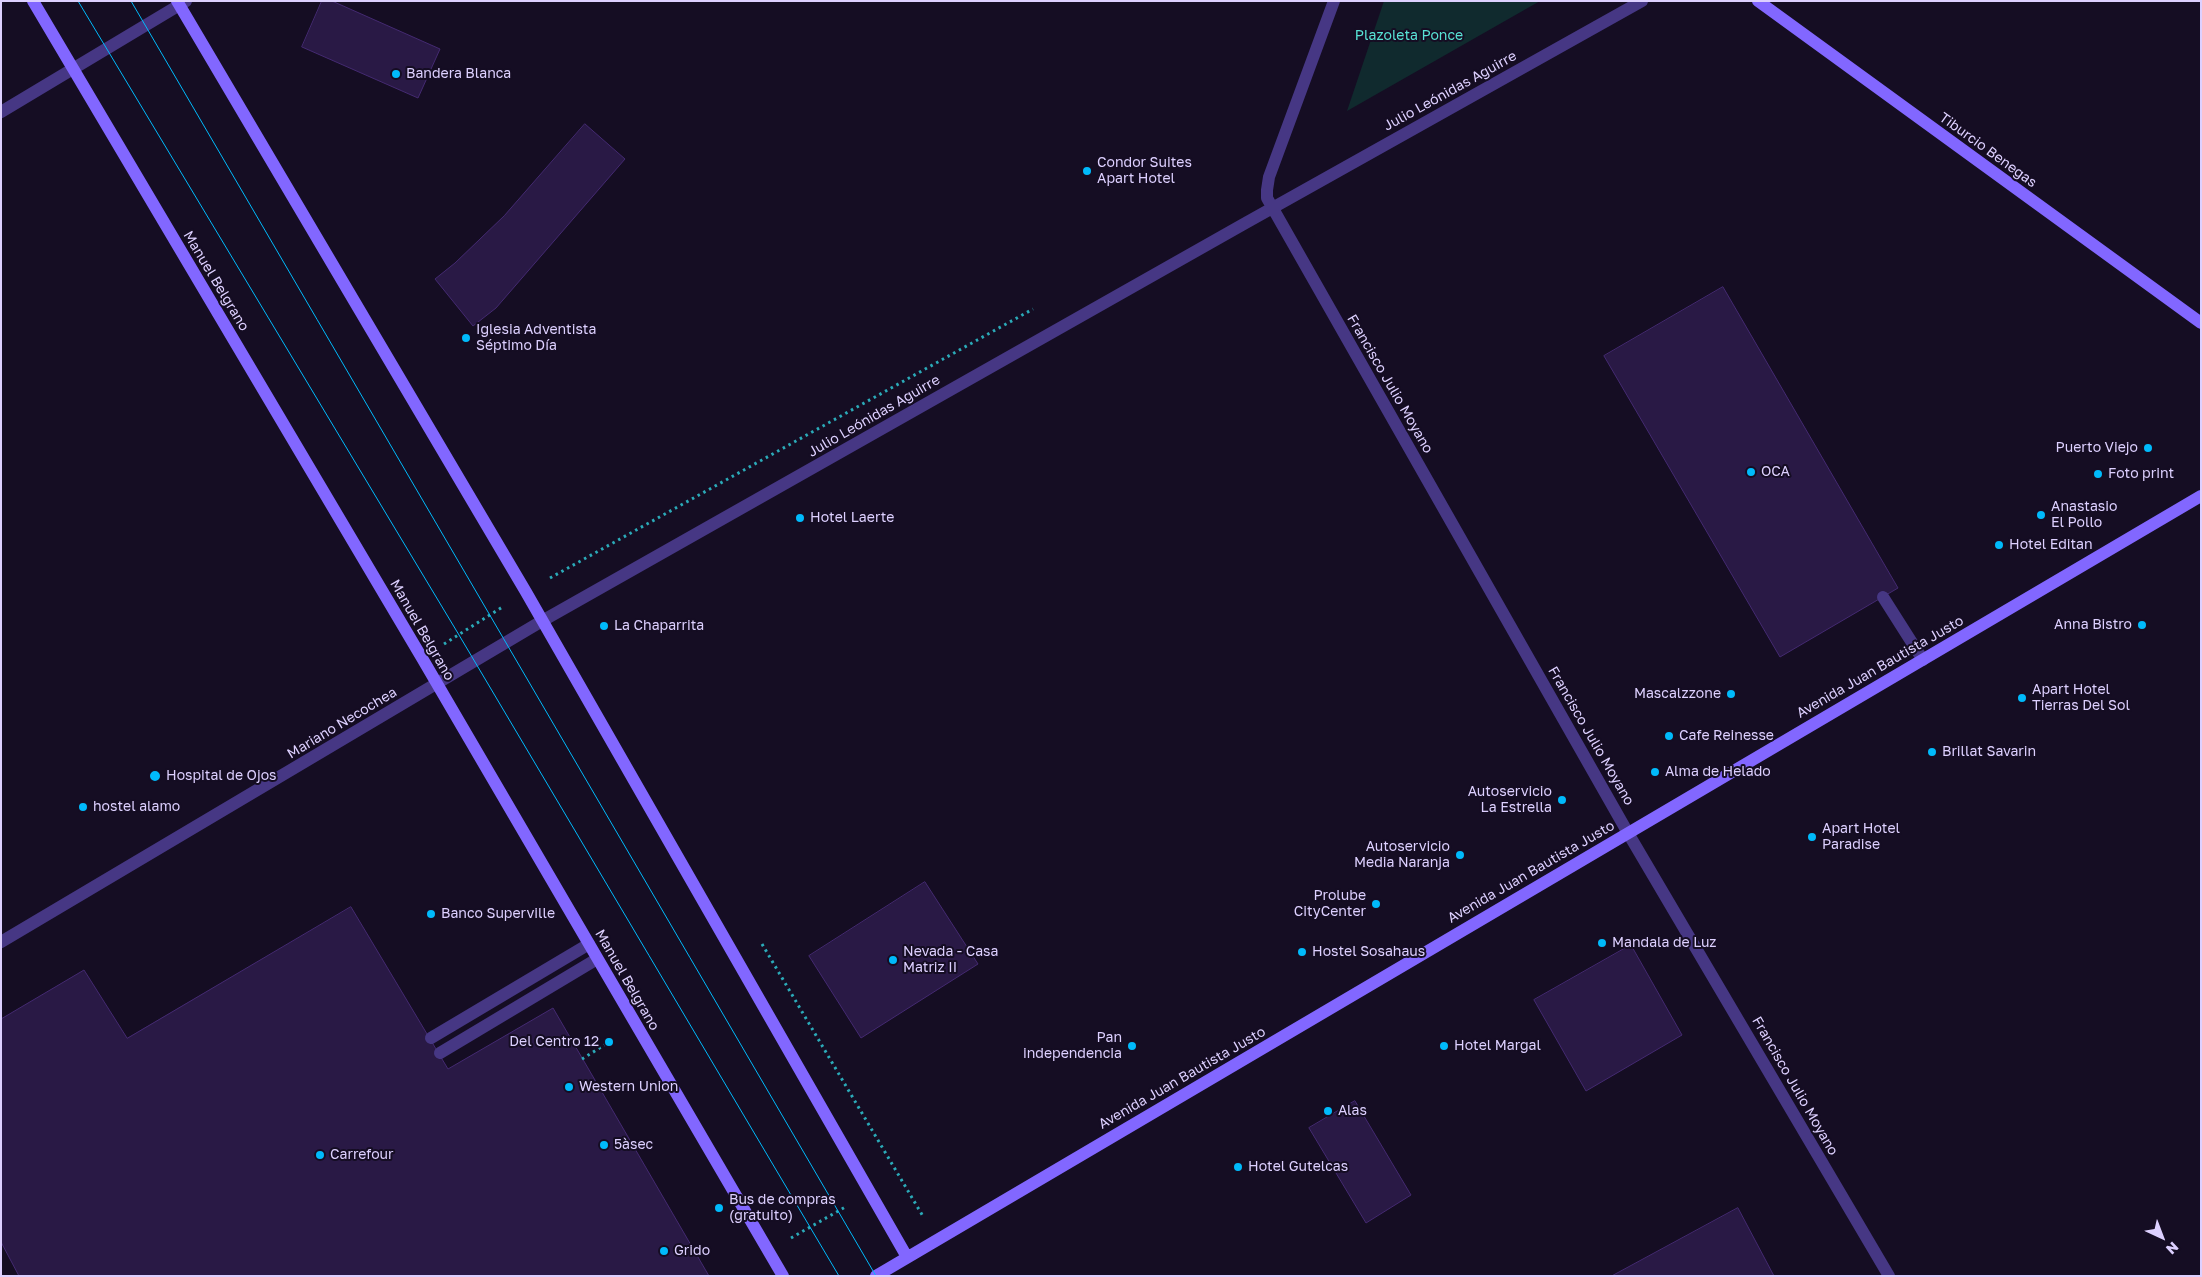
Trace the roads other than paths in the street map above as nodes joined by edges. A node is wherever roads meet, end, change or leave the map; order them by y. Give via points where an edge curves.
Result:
1 (33, 1) edge
2 (1334, 1) edge
3 (1642, 1) edge
4 (1758, 1) edge
5 (181, 3) edge
6 (73, 70) junction
7 (1, 112) edge
8 (1272, 208) junction
9 (2201, 323) edge
10 (2201, 496) edge
11 (1883, 597) dead end
12 (542, 621) junction
13 (491, 652) joint
14 (1923, 660) junction
15 (437, 684) junction
16 (1628, 833) junction
17 (1, 942) edge
18 (589, 944) junction
19 (597, 958) junction
20 (431, 1038) dead end
21 (440, 1053) dead end
22 (907, 1257) junction
23 (783, 1276) edge
24 (876, 1276) edge
25 (1889, 1276) edge

1 - 6 street, Manuel Belgrano
2 - 8 street via 1269,177 1266,194
3 - 8 street, Julio Leónidas Aguirre
4 - 9 street, Tiburcio Benegas
5 - 6 street
5 - 12 street
6 - 7 street
6 - 15 street, Manuel Belgrano
8 - 12 street, Julio Leónidas Aguirre
8 - 16 street, Francisco Julio Moyano
10 - 14 street, Avenida Juan Bautista Justo
11 - 14 street
12 - 13 street, Julio Leónidas Aguirre
12 - 22 street
13 - 15 street, Mariano Necochea
14 - 16 street, Avenida Juan Bautista Justo
15 - 17 street, Mariano Necochea
15 - 18 street, Manuel Belgrano
16 - 22 street, Avenida Juan Bautista Justo
16 - 25 street, Francisco Julio Moyano
18 - 19 street, Manuel Belgrano
18 - 20 street
19 - 21 street
19 - 23 street, Manuel Belgrano
22 - 24 street, Avenida Juan Bautista Justo

